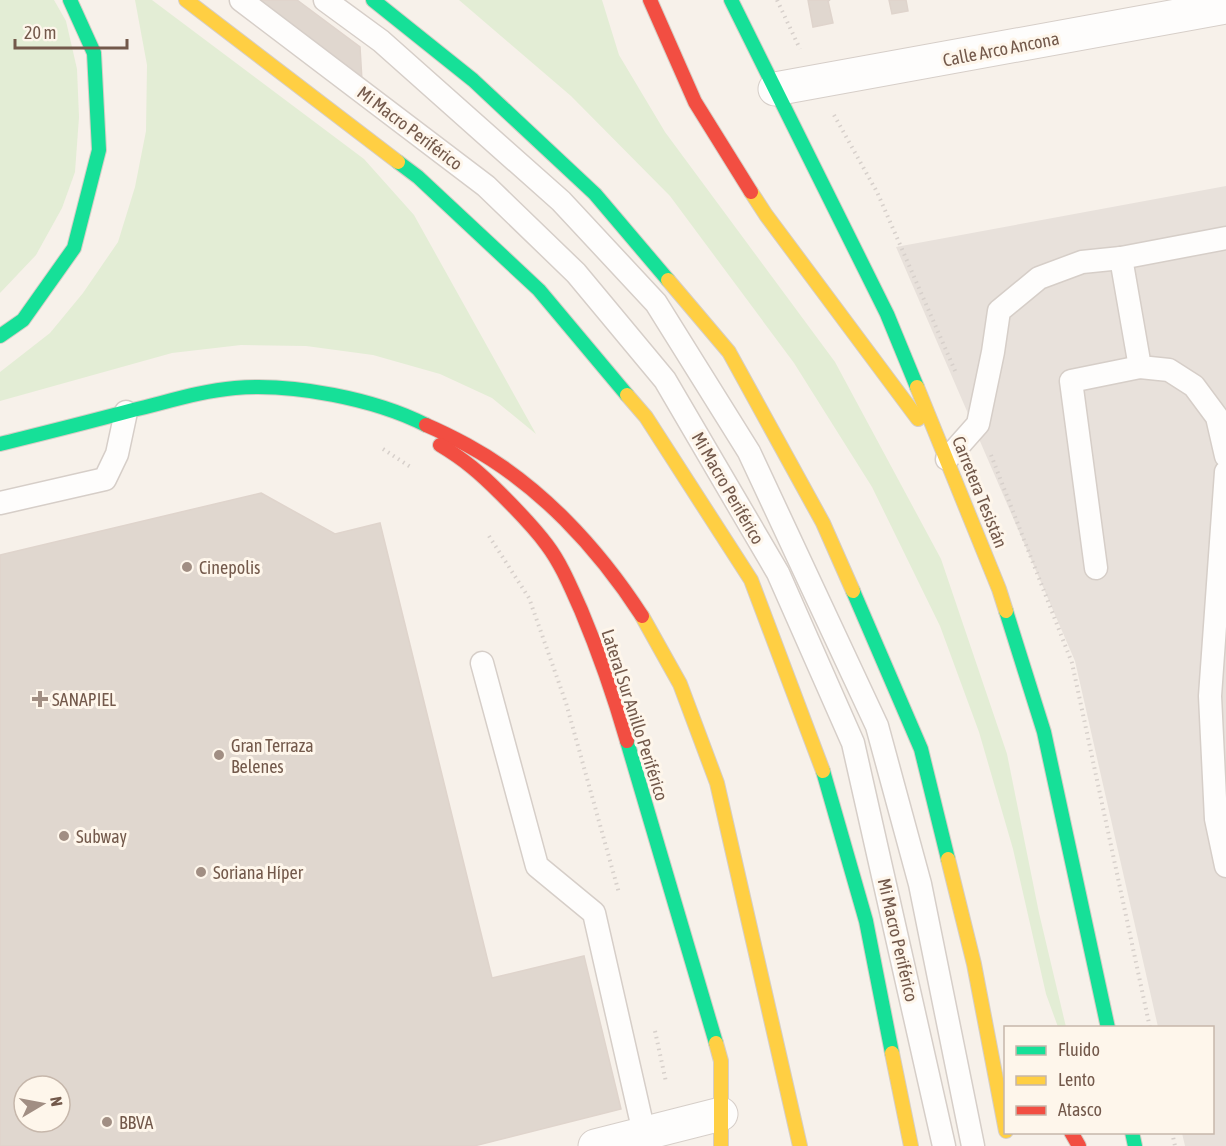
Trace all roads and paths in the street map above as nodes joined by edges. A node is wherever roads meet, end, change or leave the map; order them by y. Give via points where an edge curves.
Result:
1 (70, 0) edge
2 (186, 0) edge
3 (241, 0) edge
4 (325, 0) edge
5 (373, 0) edge
6 (651, 0) edge
7 (731, 0) edge
8 (1226, 7) edge
9 (775, 89) junction
10 (1226, 238) edge
11 (1121, 258) junction
12 (0, 336) edge
13 (1140, 367) junction
14 (348, 398) junction
15 (126, 412) junction
16 (0, 444) edge
17 (380, 447) dead end
18 (1226, 456) edge
19 (947, 459) junction
20 (416, 471) dead end
21 (1226, 472) edge
22 (0, 503) edge
23 (485, 531) dead end
24 (1096, 568) dead end
25 (482, 663) dead end
26 (1226, 866) edge
27 (622, 903) dead end
28 (974, 964) junction
29 (996, 1006) dead end
30 (1108, 1026) edge
31 (655, 1030) dead end
32 (1004, 1122) edge
33 (721, 1130) edge
34 (653, 1136) edge
35 (595, 1146) edge
36 (800, 1146) edge
37 (911, 1146) edge
38 (944, 1146) edge
39 (973, 1146) edge

1 - 12 main road via 94,53 99,150 74,248 23,320
2 - 37 main road via 418,177 539,290 646,417 751,580 818,756 866,921
3 - 38 lane, Mi Macro Periférico via 486,186 576,273 666,380 778,573 853,743
4 - 39 lane, Mi Macro Periférico via 381,41 561,201 656,303 750,452 877,726 920,884
5 - 28 main road via 473,80 595,194 729,352 823,523 921,749
6 - 19 main road via 695,102 766,215
7 - 9 main road, Carretera Tesistán
8 - 9 street, Calle Arco Ancona
9 - 19 main road, Carretera Tesistán via 887,314
10 - 11 lane
11 - 13 lane
11 - 19 lane via 1082,262 1039,278 999,311 978,424
13 - 18 lane via 1169,370 1194,386 1217,417
13 - 24 lane via 1071,381
14 - 15 main road via 251,387 198,393
14 - 33 main road, Lateral Sur Anillo Periférico via 386,414 464,459 522,515 548,546 568,580 610,684 721,1061
14 - 36 main road via 434,426 513,472 581,535 655,636 700,732 717,783
15 - 16 main road
15 - 22 lane via 117,454 105,478
17 - 20 path
19 - 30 main road, Carretera Tesistán via 999,590 1044,732
21 - 26 lane via 1210,696 1216,819
23 - 27 path via 529,598 566,703
25 - 34 lane via 537,866 594,913
28 - 29 main road
28 - 32 main road
31 - 34 path via 666,1075
33 - 34 street
34 - 35 street

